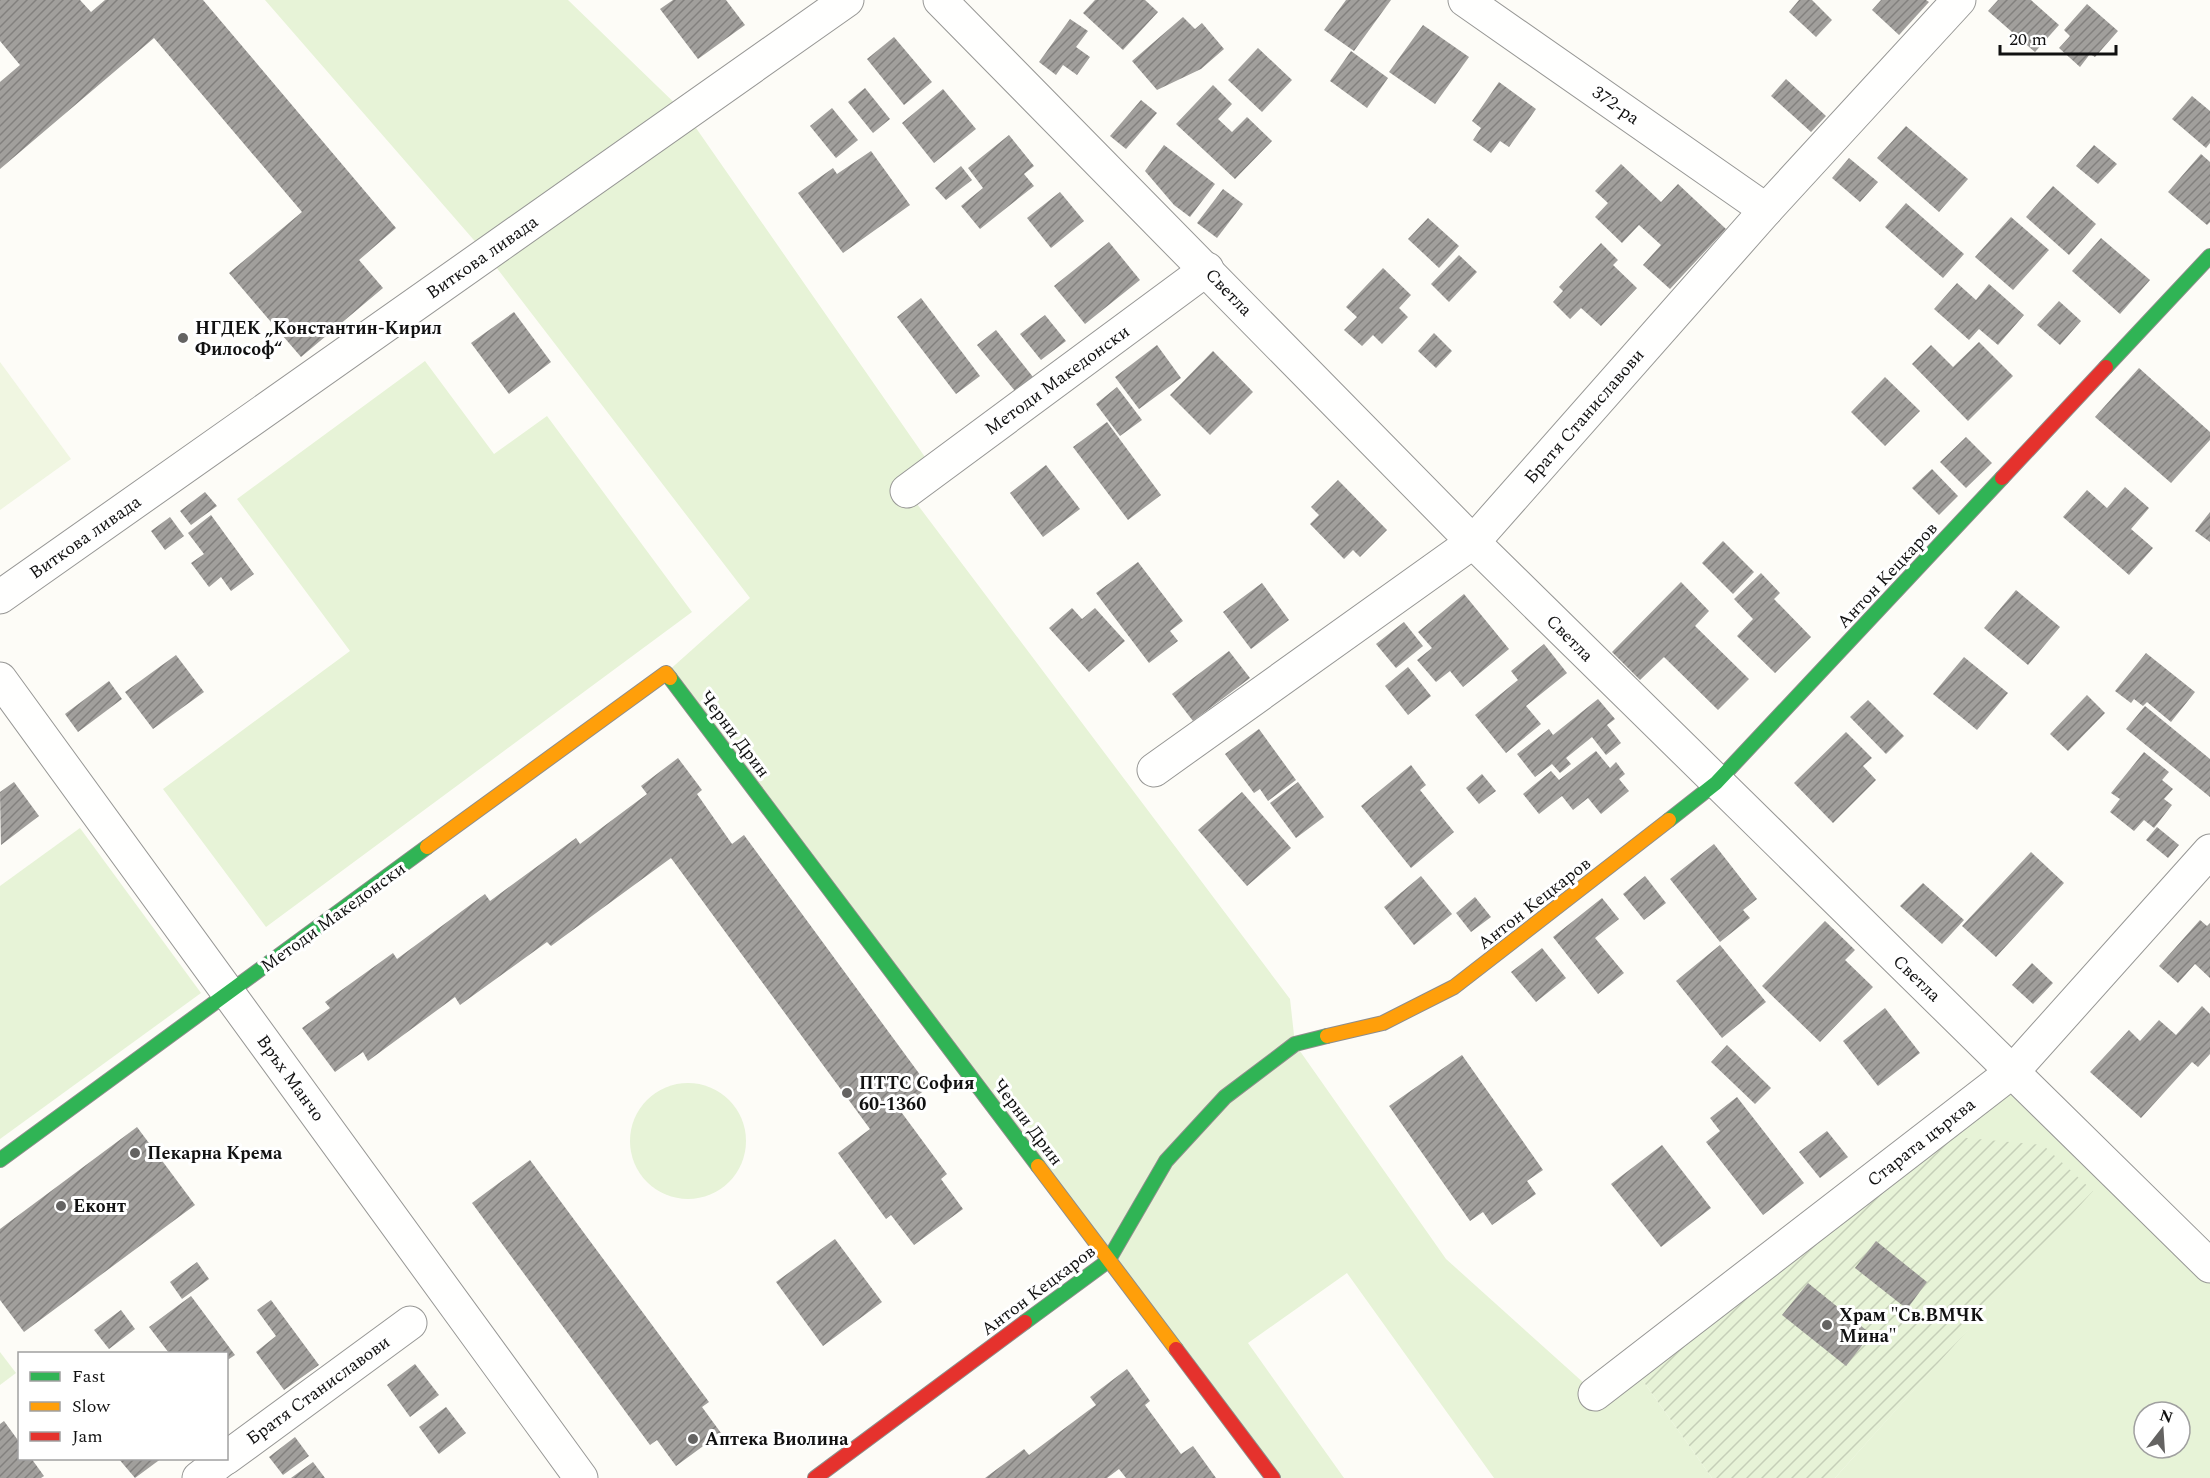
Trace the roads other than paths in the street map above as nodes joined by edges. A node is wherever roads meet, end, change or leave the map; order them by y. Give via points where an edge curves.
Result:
1 (847, 0) edge
2 (940, 0) edge
3 (1466, 0) edge
4 (1959, 0) edge
5 (1766, 210) junction
6 (2210, 256) edge
7 (1207, 269) junction
8 (907, 491) dead end
9 (1473, 542) junction
10 (0, 597) edge
11 (666, 673) joint
12 (0, 679) edge
13 (1154, 770) dead end
14 (1716, 783) junction
15 (2210, 851) edge
16 (229, 993) junction
17 (2013, 1071) junction
18 (0, 1160) edge
19 (1108, 1261) junction
20 (2210, 1266) edge
21 (410, 1323) dead end
22 (1595, 1394) dead end
23 (228, 1457) edge
24 (223, 1460) edge
25 (199, 1478) edge
26 (581, 1478) edge
27 (815, 1478) edge
28 (1273, 1478) edge

1 - 10 street, Виткова ливада
2 - 7 street, Светла
3 - 5 street, 372-ра
4 - 5 street, Братя Станиславови
5 - 9 street, Братя Станиславови
6 - 14 street, Антон Кецкаров
7 - 8 street, Методи Македонски
7 - 9 street, Светла
9 - 13 street, Братя Станиславови
9 - 14 street, Светла
11 - 16 street, Методи Македонски
11 - 19 street, Черни Дрин
12 - 16 street, Връх Манчо
14 - 17 street, Светла
14 - 19 street, Антон Кецкаров via 1454,987 1383,1023 1295,1044 1225,1097 1166,1161
15 - 17 street, Старата църква
16 - 18 street, Методи Македонски
16 - 26 street, Връх Манчо
17 - 20 street, Светла
17 - 22 street, Старата църква
19 - 27 street, Антон Кецкаров
19 - 28 street, Черни Дрин
21 - 23 street, Братя Станиславови
24 - 25 street, Братя Станиславови

